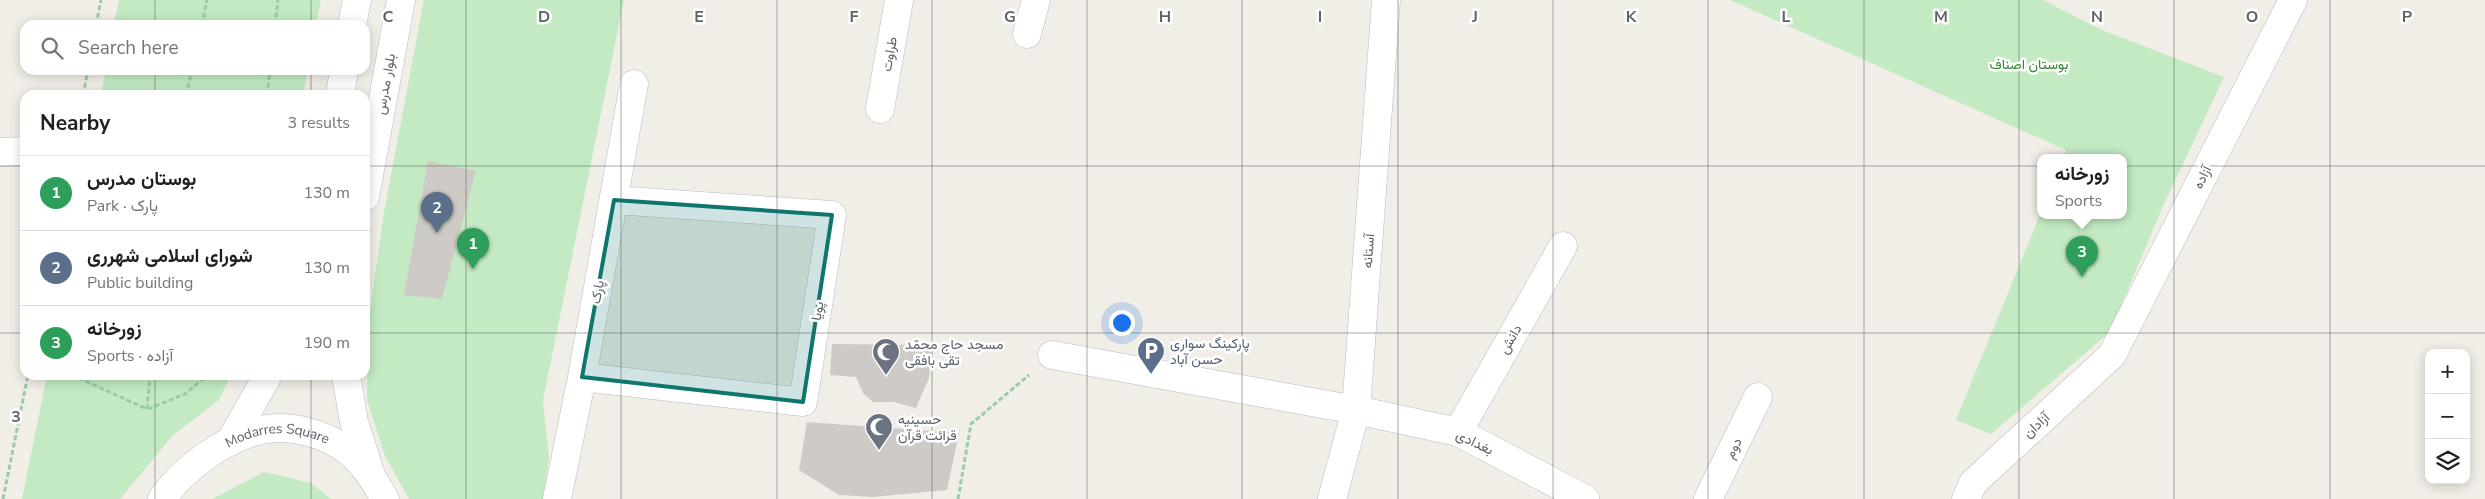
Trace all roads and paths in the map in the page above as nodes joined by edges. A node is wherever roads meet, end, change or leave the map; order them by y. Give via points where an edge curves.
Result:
1 (101, 0) edge
2 (207, 0) edge
3 (278, 0) edge
4 (357, 0) edge
5 (401, 0) edge
6 (899, 0) edge
7 (1036, 0) edge
8 (1386, 0) edge
9 (2293, 0) edge
10 (97, 20) edge
11 (203, 20) edge
12 (276, 20) edge
13 (353, 20) edge
14 (1027, 34) dead end
15 (87, 75) edge
16 (191, 75) edge
17 (269, 75) edge
18 (343, 75) edge
19 (634, 84) dead end
20 (84, 90) edge
21 (187, 90) edge
22 (267, 90) edge
23 (341, 90) edge
24 (880, 109) dead end
25 (370, 170) edge
26 (614, 200) junction
27 (1563, 246) dead end
28 (1052, 355) joint
29 (2112, 355) joint
30 (582, 377) junction
31 (27, 380) edge
32 (83, 380) edge
33 (150, 380) edge
34 (201, 380) edge
35 (265, 380) edge
36 (347, 380) edge
37 (1758, 397) dead end
38 (147, 409) junction
39 (1356, 410) junction
40 (1458, 432) junction
41 (230, 442) junction
42 (371, 475) junction
43 (3, 499) edge
44 (162, 499) edge
45 (385, 499) edge
46 (557, 499) edge
47 (958, 499) edge
48 (1332, 499) edge
49 (1585, 499) edge
50 (1708, 499) edge
51 (1966, 499) edge

1 - 10 path
2 - 11 path
3 - 12 path
4 - 13 street
5 - 25 street, بلوار مدرس
6 - 24 street, طراوت
7 - 14 street
8 - 39 street, آستانه
9 - 29 street, آزاده
15 - 20 path
16 - 21 path
17 - 22 path
18 - 23 street
19 - 26 street, پارک
26 - 30 street, پارک
26 - 30 street, پویا via 832,215 803,402
27 - 40 street, دانش
28 - 39 street, بغدادی
28 - 47 path via 971,424
29 - 51 street, آزادان via 1973,483
30 - 46 street, پارک
31 - 43 path
32 - 38 path
33 - 38 path
34 - 38 path via 185,394
35 - 41 street
36 - 42 street via 354,422
37 - 50 street, دوم
39 - 40 street, بغدادی
39 - 48 street, آستانه
40 - 49 street, بغدادی
41 - 42 street, Modarres Square via 261,430 292,429 322,436 349,451
41 - 44 street, Modarres Square via 200,461 170,487
42 - 45 street, Modarres Square

